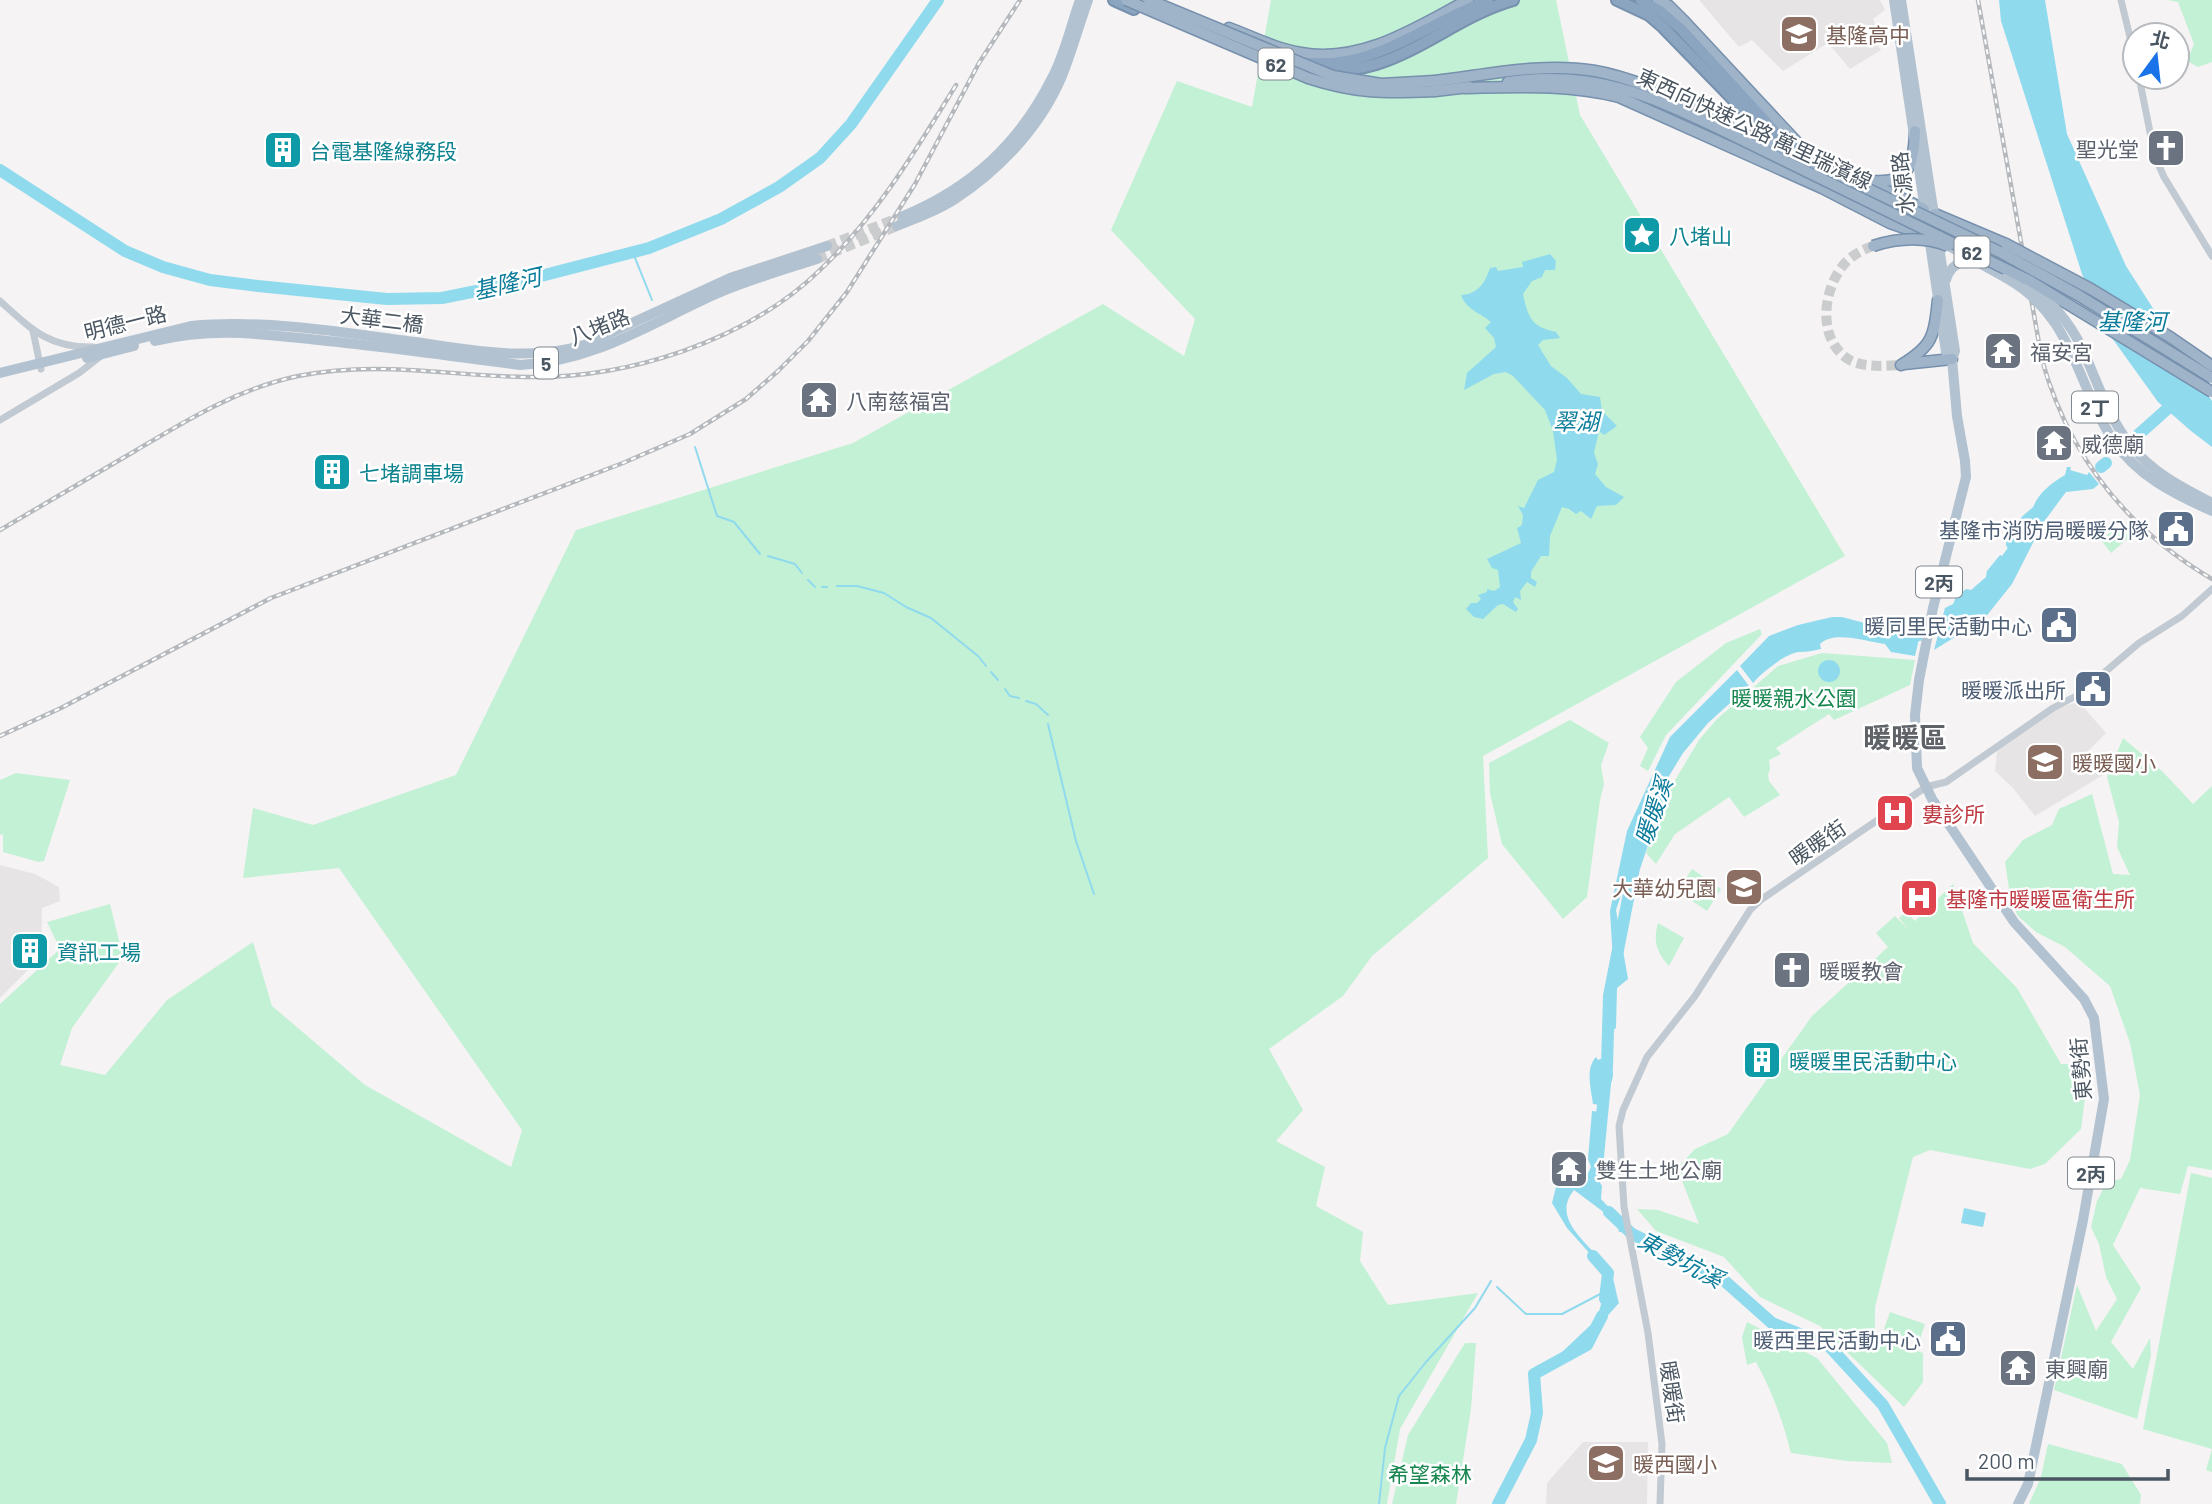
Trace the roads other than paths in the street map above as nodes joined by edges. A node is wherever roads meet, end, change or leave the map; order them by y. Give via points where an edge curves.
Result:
1 (1080, 0) edge
2 (1088, 0) edge
3 (1114, 0) edge
4 (1126, 0) edge
5 (1136, 0) edge
6 (1150, 0) edge
7 (1468, 0) edge
8 (1489, 0) edge
9 (1513, 0) edge
10 (1617, 0) edge
11 (1641, 0) edge
12 (1658, 0) edge
13 (1894, 0) edge
14 (1901, 0) edge
15 (2121, 0) edge
16 (2126, 21) edge
17 (1257, 57) junction
18 (1435, 86) junction
19 (1465, 88) junction
20 (2142, 91) edge
21 (1723, 125) junction
22 (1915, 131) junction
23 (1806, 152) junction
24 (1857, 176) junction
25 (1924, 209) junction
26 (1936, 214) junction
27 (902, 216) tunnel mouth
28 (897, 226) tunnel mouth
29 (1928, 236) junction
30 (1939, 240) junction
31 (827, 246) tunnel mouth
32 (1873, 246) tunnel mouth
33 (2212, 256) edge
34 (817, 259) tunnel mouth
35 (1985, 266) junction
36 (2011, 274) junction
37 (1946, 287) junction
38 (1938, 300) junction
39 (0, 301) edge
40 (259, 330) junction
41 (33, 331) junction
42 (102, 351) junction
43 (498, 353) joint
44 (1952, 359) junction
45 (41, 366) junction
46 (2212, 366) edge
47 (0, 373) edge
48 (2212, 378) edge
49 (0, 379) edge
50 (2212, 392) edge
51 (0, 420) edge
52 (2212, 503) edge
53 (2212, 511) edge
54 (2212, 589) edge
55 (1919, 680) joint
56 (1926, 787) junction
57 (1660, 1504) edge
58 (2018, 1504) edge

1 - 27 main road via 1054,74 1018,134 950,194
2 - 28 main road via 1061,77 1024,139 954,200
3 - 17 highway, bridge
4 - 18 highway, 東西向快速公路 萬里瑞濱線 / 62, bridge via 1329,85 1363,92
5 - 17 highway, bridge
6 - 7 highway, bridge via 1272,45 1316,54 1364,49
6 - 18 highway, 東西向快速公路 萬里瑞濱線 / 62, bridge via 1333,76
8 - 17 highway via 1364,59 1342,63
9 - 17 highway via 1364,67 1297,69
10 - 29 highway via 1663,27 1819,181
11 - 23 highway via 1681,29 1779,136
12 - 23 highway via 1683,20
13 - 22 main road, 水源路
14 - 26 main road, 水源路
15 - 16 street
18 - 19 highway, 東西向快速公路 萬里瑞濱線 / 62
18 - 21 highway, 東西向快速公路 萬里瑞濱線 / 62 via 1552,68 1594,71 1651,89
19 - 21 highway, 東西向快速公路 萬里瑞濱線 / 62 via 1543,77 1602,83
19 - 29 highway via 1560,87 1619,97 1890,223
20 - 33 street via 2155,157
21 - 36 highway, 東西向快速公路 萬里瑞濱線 / 62, bridge
21 - 48 highway, 東西向快速公路 萬里瑞濱線 / 62, bridge via 2002,253
22 - 24 highway via 1911,161 1902,177 1885,182
22 - 25 main road, 水源路
23 - 24 highway
24 - 25 highway
25 - 26 main road
25 - 29 main road, 水源路
26 - 30 main road, 水源路
26 - 36 main road, 2丁
26 - 46 highway, bridge via 2091,289
29 - 30 main road, 2丁
29 - 38 main road, 水源路 / 2丙
30 - 35 main road, 2丁
30 - 37 main road, 水源路 / 2丙
31 - 43 main road, 八堵路 / 5 via 730,278 584,345 535,355
32 - 36 highway, bridge via 1932,241
34 - 40 main road, 八堵路 / 5 via 718,293 590,353 560,361 520,365
35 - 36 main road, 2丁
35 - 37 main road via 1959,263 1947,275
36 - 50 highway, 東西向快速公路 萬里瑞濱線 / 62, bridge via 2090,315
36 - 52 main road, 2丁, bridge via 2034,288 2071,329 2111,416 2131,446 2156,470
36 - 53 main road, 2丁, bridge via 2062,331 2102,420 2133,464 2145,476
37 - 44 main road, 水源路 / 2丙 via 1955,351
38 - 44 main road, 水源路 / 2丙 via 1946,352
38 - 44 highway via 1928,344 1901,365
39 - 41 street
40 - 42 main road, 明德一路 / 5 via 189,333
40 - 43 main road, 大華二橋 / 5 via 358,335
41 - 42 street via 74,348
41 - 45 street
42 - 45 main road, 明德一路 / 5
42 - 51 street via 79,373
44 - 55 main road, 水源路 / 2丙 via 1964,486
45 - 47 main road, 明德一路 / 5
45 - 49 main road, 明德一路 / 5
54 - 56 street, 暖暖街 via 2078,695 1946,782
55 - 56 main road, 東勢街 / 2丙 via 1917,768
56 - 57 street, 暖暖街 via 1750,910 1695,996 1647,1056 1623,1110 1618,1143 1624,1207 1648,1333 1662,1444
56 - 58 main road, 東勢街 / 2丙 via 2014,922 2084,999 2094,1018 2103,1083 2083,1220 2028,1484

